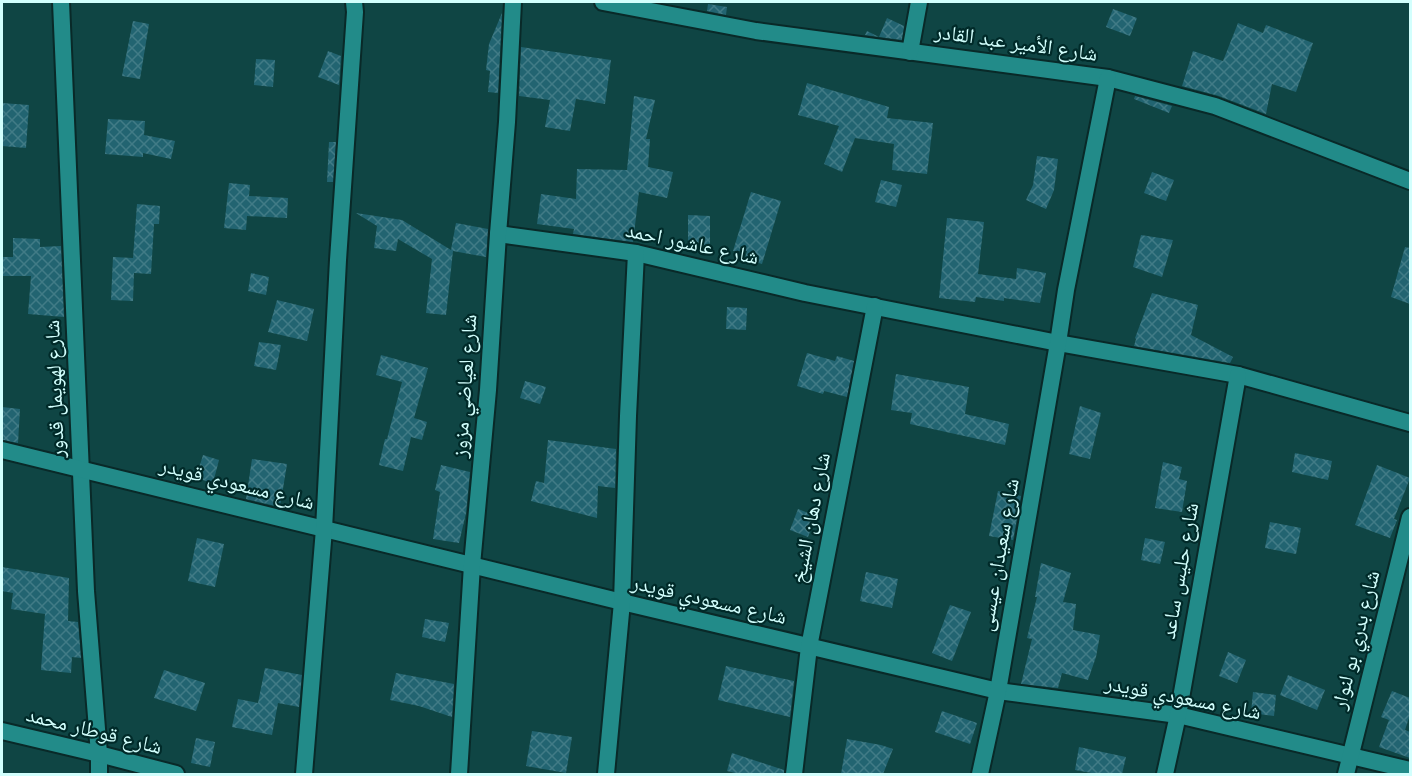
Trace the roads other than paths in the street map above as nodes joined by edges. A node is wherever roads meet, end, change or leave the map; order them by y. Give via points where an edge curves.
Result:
1 (61, 2) edge
2 (354, 2) edge
3 (513, 2) edge
4 (603, 2) edge
5 (919, 2) edge
6 (910, 52) junction
7 (1108, 78) junction
8 (1410, 181) edge
9 (498, 234) junction
10 (636, 253) junction
11 (875, 306) junction
12 (1058, 343) junction
13 (1238, 375) junction
14 (1410, 423) edge
15 (2, 450) edge
16 (80, 469) junction
17 (1410, 517) edge
18 (324, 529) junction
19 (472, 565) junction
20 (622, 603) junction
21 (809, 647) junction
22 (998, 691) junction
23 (1178, 715) junction
24 (2, 731) edge
25 (99, 754) junction
26 (1351, 756) junction
27 (1410, 770) edge
28 (99, 774) edge
29 (176, 774) edge
30 (304, 774) edge
31 (459, 774) edge
32 (606, 774) edge
33 (794, 774) edge
34 (980, 774) edge
35 (1165, 774) edge
36 (1346, 774) edge

1 - 16 street, شارع لهويمل قدور
2 - 18 street
3 - 9 street, شارع لعياضي مزوز
4 - 6 street, شارع الأمير عبد القادر via 756,31
5 - 6 street
6 - 7 street, شارع الأمير عبد القادر
7 - 8 street, شارع الأمير عبد القادر via 1215,106
7 - 12 street, شارع سعيدان عيسى
9 - 10 street, شارع عاشور احمد
9 - 19 street, شارع لعياضي مزوز
10 - 11 street, شارع عاشور احمد
10 - 20 street
11 - 12 street, شارع عاشور احمد
11 - 21 street, شارع دهان الشيخ
12 - 13 street, شارع عاشور احمد
12 - 22 street, شارع سعيدان عيسى
13 - 14 street, شارع عاشور احمد
13 - 23 street, شارع حليس ساعد
15 - 16 street, شارع مسعودي قويدر
16 - 18 street, شارع مسعودي قويدر
16 - 25 street, شارع لهويمل قدور
17 - 26 street, شارع بدري بو لنوار
18 - 19 street, شارع مسعودي قويدر
18 - 30 street
19 - 20 street, شارع مسعودي قويدر
19 - 31 street, شارع لعياضي مزوز
20 - 21 street, شارع مسعودي قويدر
20 - 32 street
21 - 22 street, شارع مسعودي قويدر
21 - 33 street, شارع دهان الشيخ
22 - 23 street, شارع مسعودي قويدر
22 - 34 street, شارع سعيدان عيسى
23 - 26 street, شارع مسعودي قويدر
23 - 35 street, شارع حليس ساعد
24 - 25 street, شارع قوطار محمد
25 - 28 street, شارع لهويمل قدور
25 - 29 street, شارع قوطار محمد
26 - 27 street, شارع مسعودي قويدر
26 - 36 street, شارع بدري بو لنوار

